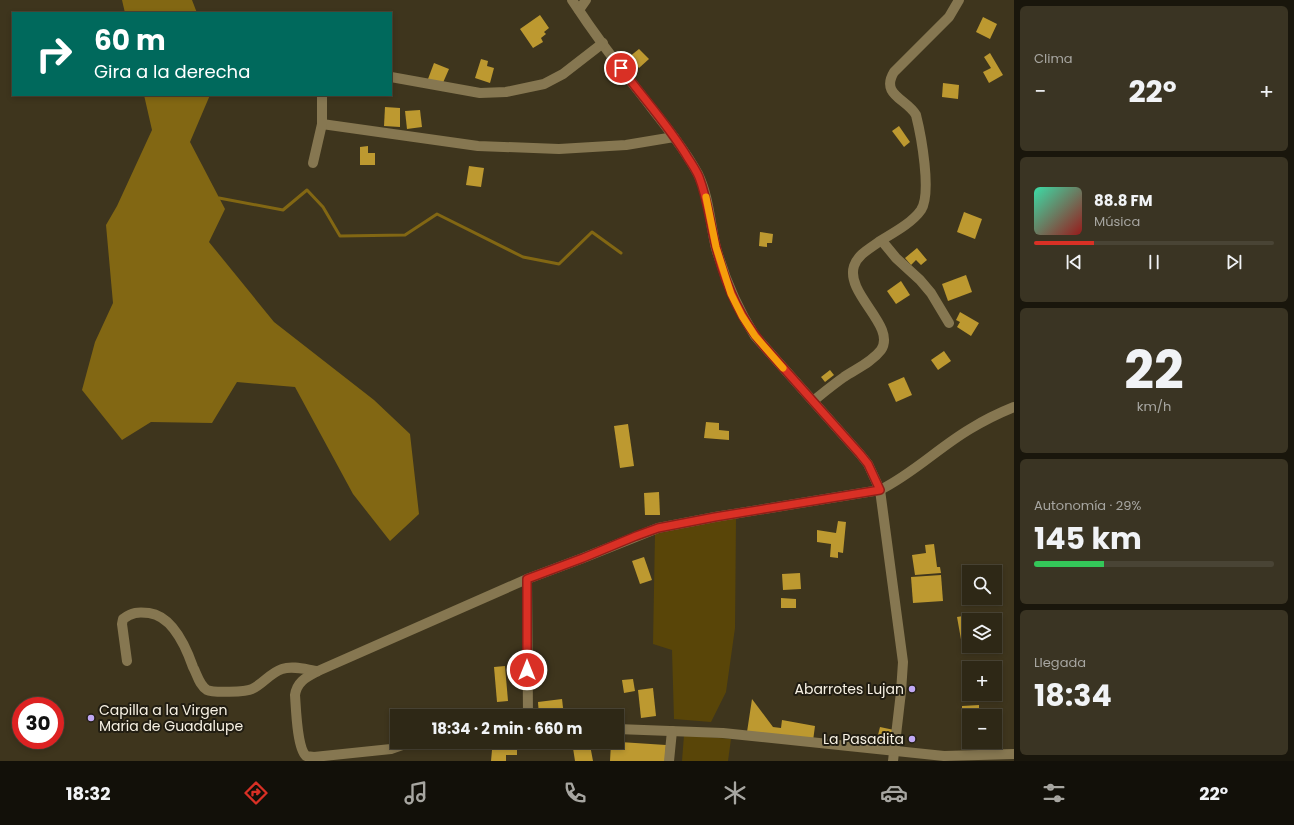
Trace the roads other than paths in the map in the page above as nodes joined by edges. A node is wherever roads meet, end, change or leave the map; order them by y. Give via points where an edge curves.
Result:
1 (572, 0) edge
2 (586, 0) edge
3 (959, 0) edge
4 (579, 10) junction
5 (603, 43) junction
6 (392, 77) edge
7 (322, 96) edge
8 (322, 124) junction
9 (674, 137) junction
10 (313, 162) dead end
11 (882, 241) junction
12 (949, 323) dead end
13 (813, 400) junction
14 (1014, 407) edge
15 (880, 490) junction
16 (527, 579) junction
17 (126, 661) dead end
18 (318, 671) junction
19 (528, 709) edge
20 (624, 729) edge
21 (672, 731) junction
22 (392, 749) edge
23 (1014, 754) edge
24 (893, 756) edge
25 (669, 761) edge

1 - 4 street
2 - 4 street
3 - 11 street via 949,17 891,77 892,90 916,115 926,194 921,211
4 - 5 street
5 - 6 street via 563,74 544,84 506,92 480,93
5 - 9 street
7 - 8 street
8 - 9 street via 478,146 559,149 626,145
8 - 10 street
9 - 13 street via 698,175 707,200 716,247 731,294 742,316 755,336
11 - 12 street via 920,280
11 - 13 street via 865,251 855,263 852,272 855,285 883,331 884,341 881,350 870,361
13 - 15 street via 868,464
14 - 15 street via 969,429 911,472
15 - 16 street via 658,528
15 - 24 street via 903,662
16 - 18 street
16 - 19 street
17 - 18 street via 122,624 124,619 136,612 156,614 165,619 187,652 200,683 206,690 251,690 283,669
18 - 22 street via 302,680 296,687 301,749 306,756
20 - 21 street
21 - 24 street via 723,733
21 - 25 street
23 - 24 street

